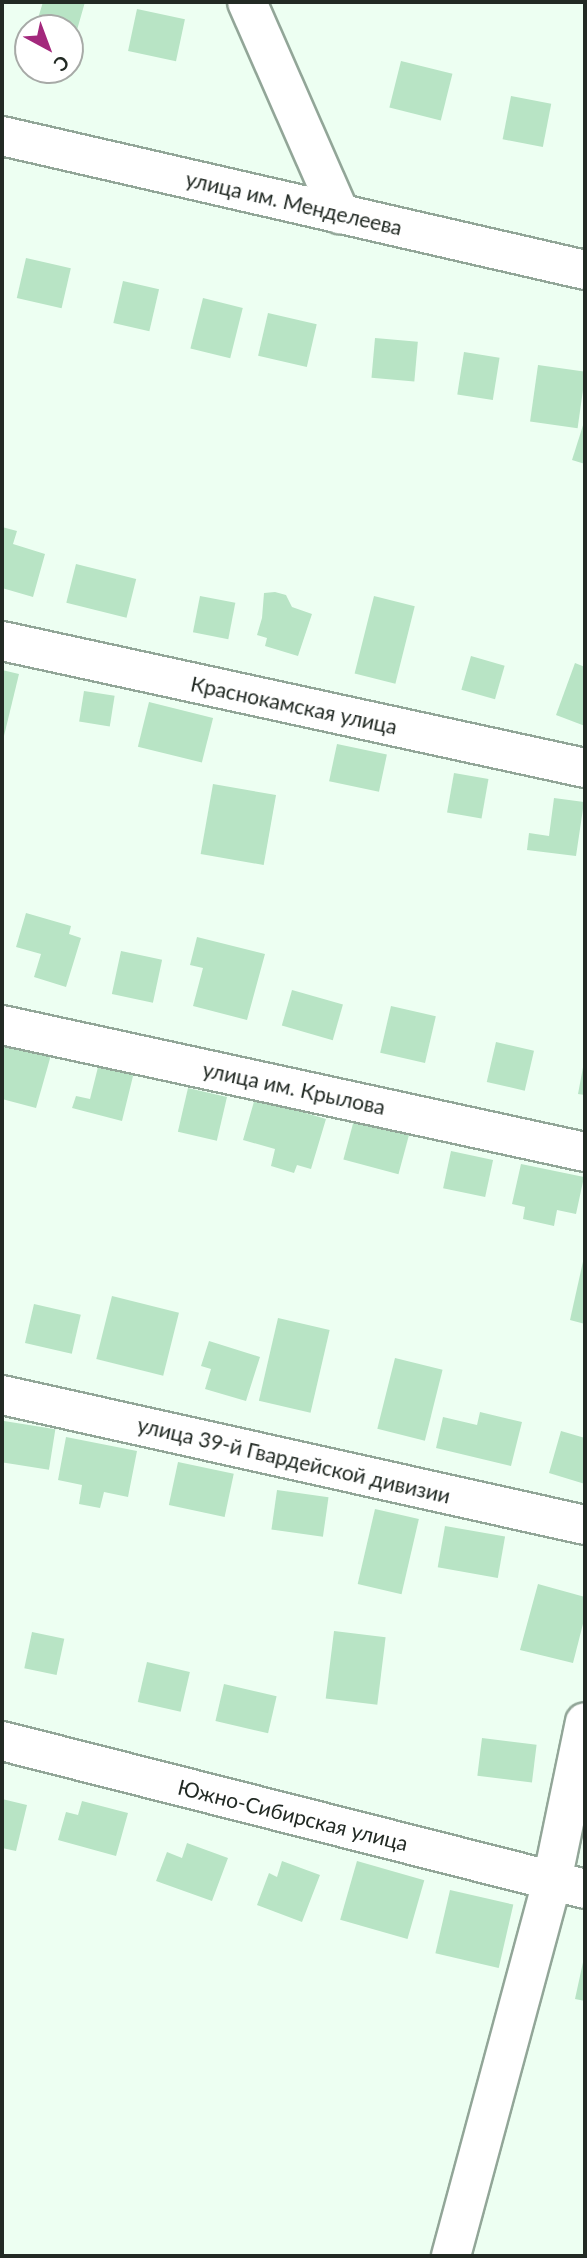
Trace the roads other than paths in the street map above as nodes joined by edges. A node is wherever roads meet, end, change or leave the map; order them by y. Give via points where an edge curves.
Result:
1 (247, 2) edge
2 (2, 136) edge
3 (340, 214) junction
4 (585, 270) edge
5 (2, 641) edge
6 (585, 768) edge
7 (2, 1025) edge
8 (585, 1152) edge
9 (2, 1395) edge
10 (585, 1525) edge
11 (585, 1723) edge
12 (2, 1741) edge
13 (569, 1885) edge
14 (451, 2256) edge

1 - 3 street
2 - 3 street, улица им. Менделеева
3 - 4 street, улица им. Менделеева
5 - 6 street, Краснокамская улица
7 - 8 street, улица им. Крылова
9 - 10 street, улица 39-й Гвардейской дивизии
11 - 13 street
12 - 13 street, Южно-Сибирская улица
13 - 14 street

